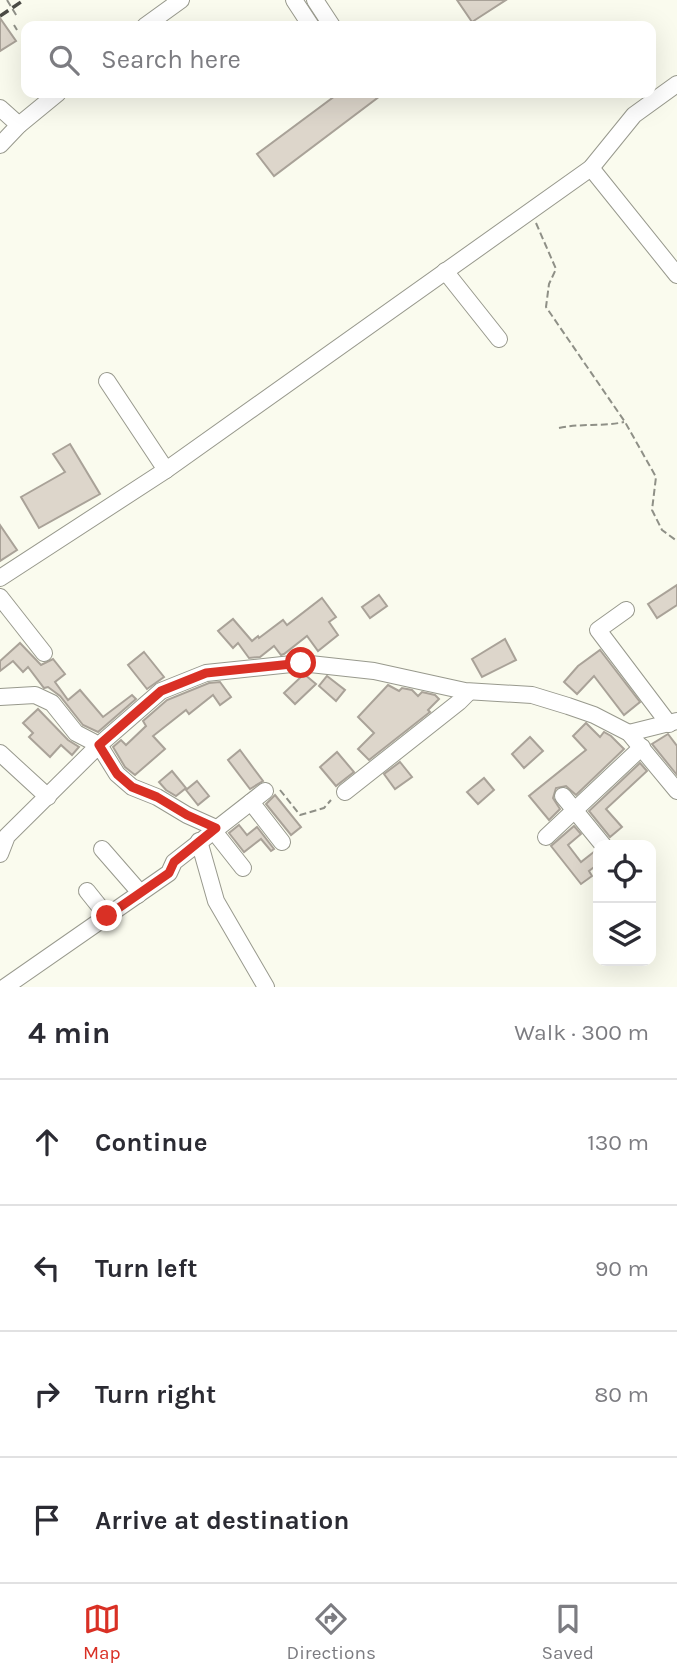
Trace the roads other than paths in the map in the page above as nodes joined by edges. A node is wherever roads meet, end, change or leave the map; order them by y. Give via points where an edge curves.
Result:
1 (181, 0) edge
2 (294, 0) edge
3 (315, 0) edge
4 (152, 21) edge
5 (308, 21) edge
6 (329, 21) edge
7 (677, 84) edge
8 (52, 98) edge
9 (0, 108) edge
10 (19, 125) junction
11 (0, 145) edge
12 (591, 168) junction
13 (445, 271) junction
14 (677, 275) edge
15 (499, 339) dead end
16 (107, 381) dead end
17 (166, 470) junction
18 (0, 578) edge
19 (0, 597) edge
20 (626, 610) dead end
21 (44, 653) dead end
22 (469, 692) junction
23 (0, 697) edge
24 (673, 723) edge
25 (629, 733) junction
26 (99, 745) junction
27 (642, 747) junction
28 (0, 753) edge
29 (265, 791) road end
30 (677, 791) edge
31 (345, 792) road end
32 (563, 796) dead end
33 (48, 797) junction
34 (251, 802) junction
35 (576, 811) junction
36 (214, 829) junction
37 (4, 832) edge
38 (546, 837) dead end
39 (599, 840) edge
40 (199, 841) junction
41 (282, 842) dead end
42 (102, 849) dead end
43 (0, 854) edge
44 (243, 868) dead end
45 (87, 891) dead end
46 (138, 895) junction
47 (107, 916) junction
48 (5, 987) edge
49 (266, 987) edge

1 - 4 street
2 - 5 street
3 - 6 street
7 - 12 street via 634,115
8 - 10 street
9 - 10 street
10 - 11 street
12 - 13 street
12 - 14 street
13 - 15 street
13 - 17 street
16 - 17 street
17 - 18 street
19 - 21 street
20 - 24 street via 598,629
22 - 25 street via 532,695 594,715
22 - 26 street via 374,671 301,663 206,673 161,691
22 - 31 street
23 - 26 street via 35,695 52,703 76,733
24 - 25 street
25 - 27 street
26 - 33 street
26 - 36 street via 117,774 132,787
27 - 30 street
27 - 35 street
28 - 33 street
29 - 34 street
32 - 35 street
33 - 37 street
34 - 36 street
34 - 41 street
35 - 38 street
35 - 39 street
36 - 40 street
36 - 44 street
37 - 43 street
40 - 46 street via 174,862 169,873
40 - 49 street via 216,901
42 - 46 street
45 - 47 street
46 - 47 street
47 - 48 street

